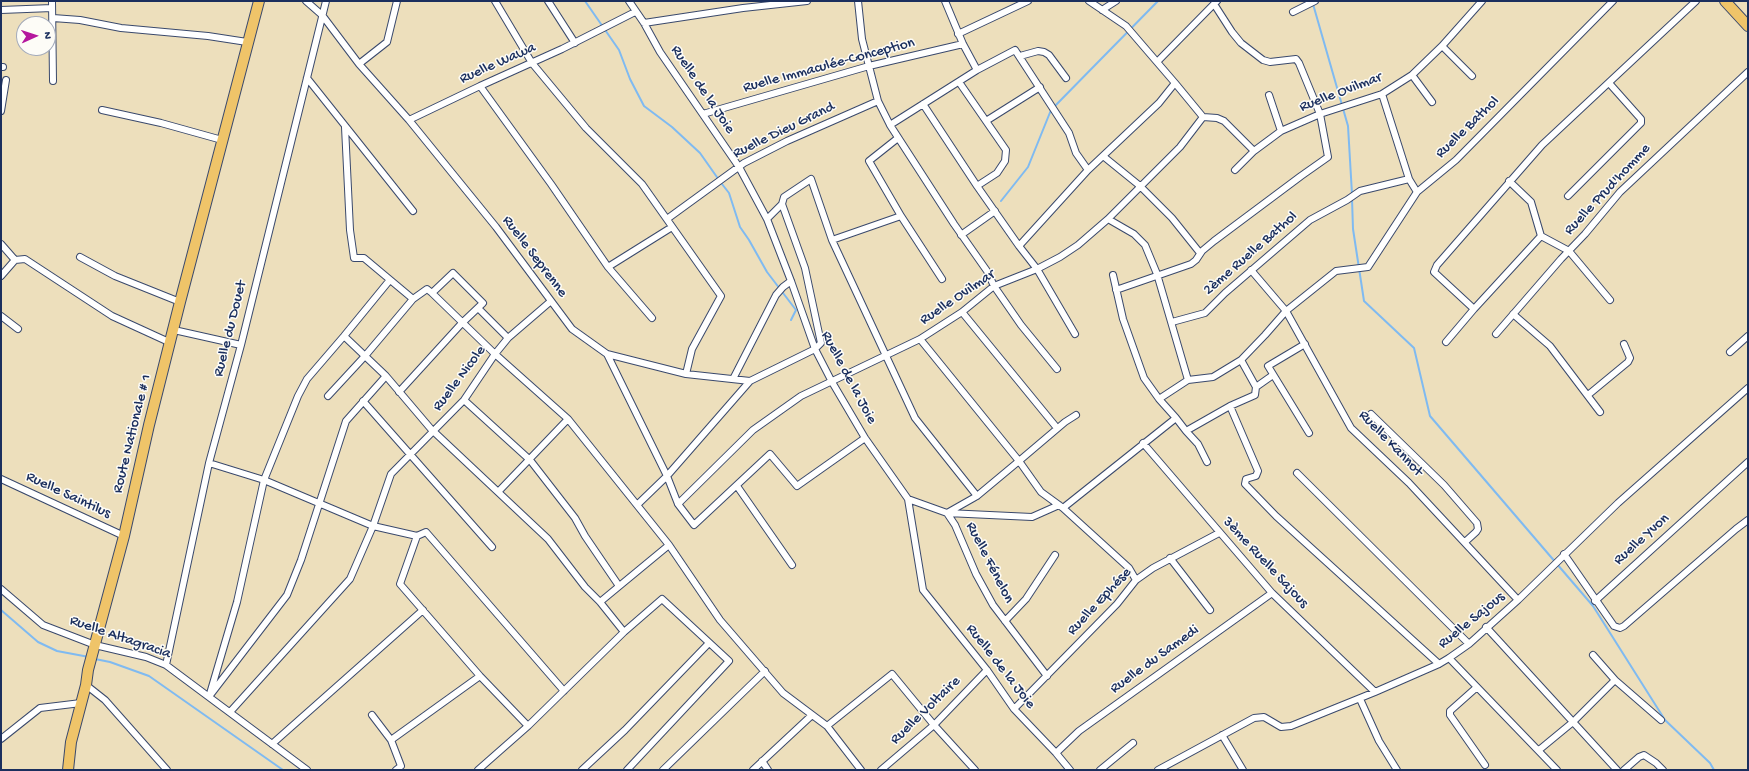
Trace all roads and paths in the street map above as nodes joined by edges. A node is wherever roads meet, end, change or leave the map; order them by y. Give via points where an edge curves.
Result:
1 (259, 1) edge
2 (306, 1) edge
3 (326, 1) edge
4 (397, 1) edge
5 (495, 1) edge
6 (548, 1) edge
7 (629, 1) edge
8 (807, 1) edge
9 (858, 1) edge
10 (945, 1) edge
11 (1028, 1) edge
12 (1090, 1) edge
13 (1116, 1) edge
14 (1482, 1) edge
15 (1613, 1) edge
16 (1696, 1) edge
17 (1726, 1) edge
18 (1312, 2) edge
19 (1215, 3) edge
20 (52, 4) edge
21 (1, 10) edge
22 (1102, 10) junction
23 (635, 12) junction
24 (1293, 12) dead end
25 (322, 15) junction
26 (52, 16) edge
27 (56, 18) edge
28 (644, 23) junction
29 (1748, 26) edge
30 (958, 34) junction
31 (247, 42) junction
32 (575, 43) junction
33 (963, 44) junction
34 (1442, 46) junction
35 (53, 56) edge
36 (1020, 56) junction
37 (1157, 62) junction
38 (532, 63) junction
39 (359, 64) junction
40 (869, 66) junction
41 (977, 70) junction
42 (1748, 72) edge
43 (1412, 75) junction
44 (1472, 76) dead end
45 (307, 78) junction
46 (1066, 78) dead end
47 (6, 80) dead end
48 (53, 81) dead end
49 (959, 82) junction
50 (1175, 83) junction
51 (1609, 83) junction
52 (480, 86) junction
53 (1040, 87) junction
54 (1382, 94) junction
55 (1269, 95) dead end
56 (878, 101) junction
57 (1432, 102) dead end
58 (923, 104) junction
59 (102, 110) dead end
60 (1, 111) edge
61 (703, 114) junction
62 (1320, 114) junction
63 (1203, 117) junction
64 (409, 120) junction
65 (986, 121) junction
66 (890, 125) junction
67 (345, 127) junction
68 (1281, 131) junction
69 (898, 138) junction
70 (222, 140) junction
71 (1254, 151) junction
72 (1103, 156) junction
73 (739, 167) junction
74 (1088, 170) junction
75 (1235, 170) dead end
76 (1409, 179) junction
77 (1509, 181) junction
78 (977, 186) junction
79 (1140, 186) junction
80 (1416, 192) junction
81 (1568, 196) dead end
82 (782, 204) junction
83 (413, 211) dead end
84 (995, 211) junction
85 (901, 216) junction
86 (667, 219) junction
87 (767, 219) junction
88 (1108, 219) junction
89 (672, 227) junction
90 (961, 235) junction
91 (1541, 236) junction
92 (832, 240) junction
93 (1, 244) edge
94 (1020, 246) junction
95 (1569, 251) junction
96 (1200, 253) junction
97 (80, 257) dead end
98 (15, 260) junction
99 (608, 267) junction
100 (1037, 269) junction
101 (1251, 270) junction
102 (1157, 274) junction
103 (1113, 275) dead end
104 (1, 276) edge
105 (942, 279) dead end
106 (389, 281) junction
107 (792, 281) junction
108 (994, 286) junction
109 (1116, 290) junction
110 (432, 293) junction
111 (413, 299) junction
112 (1610, 300) dead end
113 (551, 301) junction
114 (180, 302) junction
115 (478, 308) junction
116 (1474, 309) junction
117 (1286, 311) junction
118 (962, 312) junction
119 (1513, 314) junction
120 (1, 316) edge
121 (652, 318) dead end
122 (1172, 322) junction
123 (462, 323) junction
124 (18, 329) dead end
125 (174, 330) junction
126 (1075, 334) dead end
127 (1496, 334) dead end
128 (344, 336) junction
129 (1748, 336) edge
130 (508, 338) junction
131 (920, 339) junction
132 (1446, 342) dead end
133 (171, 343) junction
134 (1304, 344) junction
135 (1624, 344) dead end
136 (241, 345) junction
137 (815, 349) junction
138 (1730, 352) dead end
139 (495, 354) junction
140 (607, 354) junction
141 (365, 356) junction
142 (885, 356) junction
143 (1241, 360) junction
144 (1057, 369) dead end
145 (686, 374) junction
146 (1273, 375) junction
147 (386, 376) junction
148 (733, 379) junction
149 (1188, 380) junction
150 (750, 381) junction
151 (832, 382) junction
152 (1256, 387) junction
153 (1748, 388) edge
154 (400, 392) junction
155 (1588, 395) junction
156 (328, 396) dead end
157 (464, 400) junction
158 (1159, 400) junction
159 (364, 401) junction
160 (1230, 406) junction
161 (1600, 412) dead end
162 (1371, 414) dead end
163 (1076, 415) dead end
164 (1176, 418) junction
165 (568, 419) junction
166 (1058, 428) junction
167 (435, 431) junction
168 (1186, 431) junction
169 (1309, 433) dead end
170 (864, 438) junction
171 (1143, 443) junction
172 (411, 454) junction
173 (530, 460) junction
174 (1019, 461) junction
175 (209, 462) junction
176 (1207, 462) dead end
177 (1748, 462) edge
178 (1297, 473) dead end
179 (667, 476) junction
180 (1, 479) edge
181 (264, 480) junction
182 (737, 486) junction
183 (498, 492) junction
184 (977, 496) junction
185 (908, 499) junction
186 (318, 502) junction
187 (678, 504) junction
188 (637, 505) junction
189 (1061, 506) junction
190 (947, 513) junction
191 (1748, 520) edge
192 (373, 526) junction
193 (1219, 533) junction
194 (124, 536) junction
195 (417, 536) junction
196 (1465, 542) junction
197 (669, 545) junction
198 (492, 547) dead end
199 (1564, 554) junction
200 (1056, 555) dead end
201 (1170, 558) junction
202 (792, 565) dead end
203 (1136, 580) junction
204 (619, 586) junction
205 (1, 589) edge
206 (1272, 593) junction
207 (1518, 600) junction
208 (1595, 601) junction
209 (600, 602) junction
210 (423, 610) junction
211 (1210, 610) dead end
212 (1005, 621) junction
213 (1486, 627) junction
214 (624, 632) junction
215 (709, 643) junction
216 (1469, 644) junction
217 (94, 649) junction
218 (1593, 655) dead end
219 (1449, 658) junction
220 (1439, 664) junction
221 (166, 665) junction
222 (765, 670) junction
223 (987, 670) junction
224 (480, 676) junction
225 (1047, 676) junction
226 (1615, 680) junction
227 (86, 685) junction
228 (1478, 687) junction
229 (564, 691) junction
230 (1376, 692) junction
231 (209, 697) junction
232 (1360, 699) junction
233 (81, 703) junction
234 (1014, 709) junction
235 (230, 712) junction
236 (372, 715) dead end
237 (812, 715) junction
238 (1661, 720) dead end
239 (1573, 722) junction
240 (934, 725) junction
241 (528, 726) junction
242 (827, 726) junction
243 (1222, 735) junction
244 (1, 739) edge
245 (391, 740) junction
246 (1133, 743) dead end
247 (272, 744) junction
248 (1539, 750) junction
249 (1056, 753) junction
250 (762, 761) junction
251 (1485, 765) dead end
252 (68, 770) edge
253 (168, 770) edge
254 (307, 770) edge
255 (396, 770) edge
256 (478, 770) edge
257 (582, 770) edge
258 (627, 770) edge
259 (663, 770) edge
260 (753, 770) edge
261 (768, 770) edge
262 (861, 770) edge
263 (881, 770) edge
264 (975, 770) edge
265 (1070, 770) edge
266 (1100, 770) edge
267 (1158, 770) edge
268 (1243, 770) edge
269 (1397, 770) edge
270 (1557, 770) edge
271 (1617, 770) edge
272 (1624, 770) edge
273 (1663, 770) edge

1 - 31 main road, Route Nationale # 1
2 - 25 street, Ruelle Seprenne
3 - 25 street, Ruelle du Douet
4 - 39 street via 388,42
5 - 38 street
6 - 32 street
7 - 23 street, Ruelle de la Joie
8 - 28 street
9 - 40 street via 862,39
10 - 30 street
11 - 30 street
12 - 22 street
13 - 22 street
14 - 34 street, Ruelle Ovilmar
15 - 80 street, Ruelle Bathol via 1456,160
16 - 51 street
17 - 29 main road
18 - 24 street
19 - 37 street
19 - 62 street via 1236,38 1263,60 1270,62 1296,59 1299,62
20 - 21 street
20 - 26 street
22 - 37 street via 1126,26
23 - 28 street, Ruelle de la Joie
23 - 32 street, Ruelle Wawa
25 - 39 street, Ruelle Seprenne
25 - 45 street, Ruelle du Douet
27 - 31 street
28 - 61 street, Ruelle de la Joie via 660,52
30 - 33 street
31 - 70 main road, Route Nationale # 1
32 - 38 street, Ruelle Wawa
33 - 40 street, Ruelle Immaculée-Conception
33 - 41 street
34 - 43 street, Ruelle Ovilmar
34 - 44 street
35 - 48 street
36 - 41 street via 1017,51 1012,51
36 - 46 street via 1044,52
36 - 53 street
37 - 50 street
38 - 52 street, Ruelle Wawa
38 - 86 street via 586,128 642,184
39 - 64 street, Ruelle Seprenne
40 - 56 street
40 - 61 street, Ruelle Immaculée-Conception
41 - 49 street
42 - 95 street, Ruelle Prud'homme via 1620,192
43 - 54 street, Ruelle Ovilmar
43 - 57 street
45 - 67 street
45 - 136 street, Ruelle du Douet
47 - 60 street
49 - 58 street
49 - 65 street
50 - 63 street
50 - 72 street via 1159,103
51 - 77 street via 1542,145
51 - 81 street via 1641,123
52 - 64 street, Ruelle Wawa
52 - 99 street
53 - 65 street
53 - 74 street via 1069,132 1076,153
54 - 62 street, Ruelle Ovilmar
54 - 76 street
55 - 68 street
56 - 66 street
56 - 73 street, Ruelle Dieu Grand via 787,141
58 - 66 street
58 - 78 street
59 - 70 street
61 - 73 street, Ruelle de la Joie
62 - 68 street, Ruelle Ovilmar
62 - 96 street via 1327,158
63 - 71 street via 1218,118
63 - 79 street, Ruelle Ovilmar via 1180,147
64 - 113 street, Ruelle Seprenne via 496,227
65 - 78 street via 1006,150 1006,156 997,173
66 - 69 street
67 - 83 street
67 - 106 street via 350,230 354,258 364,258
68 - 71 street, Ruelle Ovilmar
69 - 85 street via 869,161
69 - 90 street
70 - 114 main road, Route Nationale # 1
71 - 75 street, Ruelle Ovilmar
72 - 74 street
72 - 79 street
73 - 86 street, Ruelle Dieu Grand
73 - 87 street, Ruelle de la Joie
74 - 94 street
76 - 80 street
76 - 101 street, 2ème Ruelle Bathol via 1360,191 1310,220
77 - 91 street via 1531,202
77 - 116 street via 1437,265 1434,272
78 - 84 street
79 - 88 street, Ruelle Ovilmar
79 - 96 street via 1172,218
80 - 117 street, Ruelle Bathol via 1368,267 1336,271
82 - 87 street
82 - 92 street via 784,197 811,178
82 - 137 street via 805,268 821,343
84 - 90 street
84 - 94 street
85 - 92 street
85 - 105 street
86 - 89 street
87 - 107 street, Ruelle de la Joie
88 - 100 street, Ruelle Ovilmar via 1066,253
88 - 102 street via 1134,234 1145,245
89 - 99 street
89 - 145 street via 720,296 692,349
90 - 108 street via 987,271
91 - 95 street
91 - 116 street
92 - 142 street
93 - 98 street
94 - 100 street
95 - 112 street
95 - 119 street, Ruelle Prud'homme
96 - 102 street via 1191,264
97 - 114 street via 115,276
98 - 104 street
98 - 133 street via 25,259 112,316
99 - 121 street
100 - 108 street, Ruelle Ovilmar
100 - 126 street
101 - 117 street, Ruelle Kannot
101 - 122 street, 2ème Ruelle Bathol via 1205,313
102 - 109 street
102 - 122 street
103 - 109 street
106 - 111 street
106 - 128 street
107 - 137 street, Ruelle de la Joie
107 - 148 street via 776,295
108 - 118 street, Ruelle Ovilmar
108 - 144 street via 1021,325
109 - 158 street via 1122,319 1144,378
110 - 111 street via 427,289
110 - 115 street via 452,274 483,303
110 - 123 street
111 - 141 street
113 - 130 street, Ruelle Nicole
113 - 140 street, Ruelle Seprenne via 572,329
114 - 125 main road, Route Nationale # 1
115 - 123 street
115 - 130 street
116 - 132 street
117 - 134 street, Ruelle Kannot
117 - 143 street, Ruelle Bathol
118 - 131 street, Ruelle Ovilmar
118 - 166 street
119 - 127 street, Ruelle Prud'homme
119 - 155 street via 1550,346
120 - 124 street
122 - 149 street
123 - 139 street
123 - 154 street
125 - 133 main road, Route Nationale # 1
125 - 136 street
128 - 141 street
128 - 181 street via 307,379
129 - 138 street
130 - 139 street, Ruelle Nicole
131 - 142 street, Ruelle Ovilmar
131 - 174 street
133 - 194 main road, Route Nationale # 1
134 - 146 street via 1268,366
134 - 196 street, Ruelle Kannot via 1351,428 1410,483
135 - 155 street via 1630,358 1628,362
136 - 175 street, Ruelle du Douet
137 - 150 street
137 - 151 street, Ruelle de la Joie
139 - 157 street, Ruelle Nicole
139 - 165 street
140 - 145 street, Ruelle Seprenne
140 - 179 street
141 - 147 street
141 - 156 street
142 - 151 street, Ruelle Ovilmar
142 - 184 street via 915,418
143 - 149 street, Ruelle Bathol via 1213,378
143 - 152 street
145 - 148 street, Ruelle Seprenne
146 - 152 street
146 - 169 street
147 - 154 street
147 - 159 street
148 - 150 street, Ruelle Seprenne
149 - 158 street
150 - 179 street
151 - 170 street, Ruelle de la Joie
151 - 187 street, Ruelle Ovilmar via 801,396 753,430
152 - 160 street via 1255,395
153 - 199 street, Ruelle Sajous
154 - 167 street
155 - 161 street
157 - 167 street, Ruelle Nicole
157 - 173 street
158 - 164 street
159 - 172 street
159 - 186 street via 346,422
160 - 168 street
160 - 220 street via 1258,470 1256,476 1246,479 1245,484 1276,516
162 - 196 street via 1444,485 1477,523 1478,529
163 - 166 street
164 - 168 street
164 - 171 street
165 - 173 street
165 - 188 street
166 - 174 street
167 - 172 street, Ruelle Nicole
167 - 183 street
168 - 176 street via 1198,444
170 - 182 street via 797,486 770,454
170 - 185 street, Ruelle de la Joie
171 - 189 street
171 - 193 street, 3ème Ruelle Sajous
172 - 192 street, Ruelle Nicole via 391,474
172 - 198 street
173 - 183 street
173 - 204 street via 575,518
174 - 184 street
174 - 189 street via 1041,492
175 - 181 street
175 - 221 street, Ruelle du Douet
177 - 208 street, Ruelle Yvon
178 - 216 street
179 - 187 street
179 - 188 street
180 - 194 street, Ruelle Saintilus
181 - 186 street
181 - 231 street via 237,602
182 - 187 street via 694,525
182 - 202 street
183 - 209 street via 548,539 585,587
184 - 190 street
185 - 190 street, Ruelle Fénelon
185 - 223 street, Ruelle de la Joie via 923,590
186 - 192 street
186 - 231 street via 301,560 287,595
188 - 197 street
189 - 190 street via 1032,517
189 - 203 street via 1129,568
190 - 212 street, Ruelle Fénelon via 955,525 976,574
191 - 208 street via 1624,626 1614,626
192 - 195 street
192 - 235 street via 350,579
193 - 201 street, Ruelle Ephése
193 - 206 street, 3ème Ruelle Sajous
194 - 217 main road, Route Nationale # 1
195 - 210 street via 400,584
195 - 229 street via 426,532
196 - 207 street, Ruelle Kannot
197 - 204 street
197 - 222 street via 720,620
199 - 207 street, Ruelle Sajous
199 - 208 street
200 - 212 street via 1026,599
201 - 203 street, Ruelle Ephése
201 - 211 street
203 - 225 street, Ruelle Ephése via 1117,604
204 - 209 street
205 - 217 street, Ruelle Altagracia via 43,625
206 - 230 street, 3ème Ruelle Sajous
206 - 249 street, Ruelle du Samedi via 1079,731
207 - 213 street, Ruelle Sajous
209 - 214 street
210 - 224 street
210 - 247 street
212 - 225 street, Ruelle Fénelon
213 - 216 street, Ruelle Sajous
213 - 239 street
214 - 215 street via 662,598
214 - 229 street
215 - 257 street via 625,730
215 - 258 street via 728,661
216 - 219 street, Ruelle Sajous
217 - 221 street, Ruelle Altagracia via 146,658
217 - 227 main road, Route Nationale # 1
218 - 226 street
219 - 220 street, Ruelle Sajous
219 - 228 street
220 - 230 street, Ruelle Sajous
221 - 231 street, Ruelle Altagracia
222 - 237 street via 782,693
222 - 259 street
223 - 234 street, Ruelle de la Joie
223 - 240 street, Ruelle Voltaire
224 - 241 street
224 - 245 street
225 - 234 street, Ruelle Ephése
226 - 238 street
226 - 239 street
227 - 233 main road, Route Nationale # 1
227 - 253 street via 105,700
228 - 248 street
228 - 251 street via 1450,712 1450,715
229 - 241 street
230 - 232 street, Ruelle Sajous
231 - 235 street, Ruelle Altagracia
232 - 243 street, Ruelle Sajous via 1291,726 1281,727 1260,716
232 - 269 street via 1379,741
233 - 244 street via 40,708
233 - 252 main road, Route Nationale # 1 via 71,742
234 - 249 street, Ruelle de la Joie
235 - 247 street, Ruelle Altagracia
236 - 245 street
237 - 242 street
237 - 250 street
239 - 248 street
239 - 271 street
240 - 242 street via 892,674
240 - 263 street, Ruelle Voltaire
240 - 264 street
241 - 256 street
242 - 262 street
243 - 267 street, Ruelle Sajous
243 - 268 street
245 - 255 street via 401,766
246 - 266 street
247 - 254 street, Ruelle Altagracia
248 - 270 street
249 - 265 street
250 - 260 street
250 - 261 street
272 - 273 street via 1644,755

